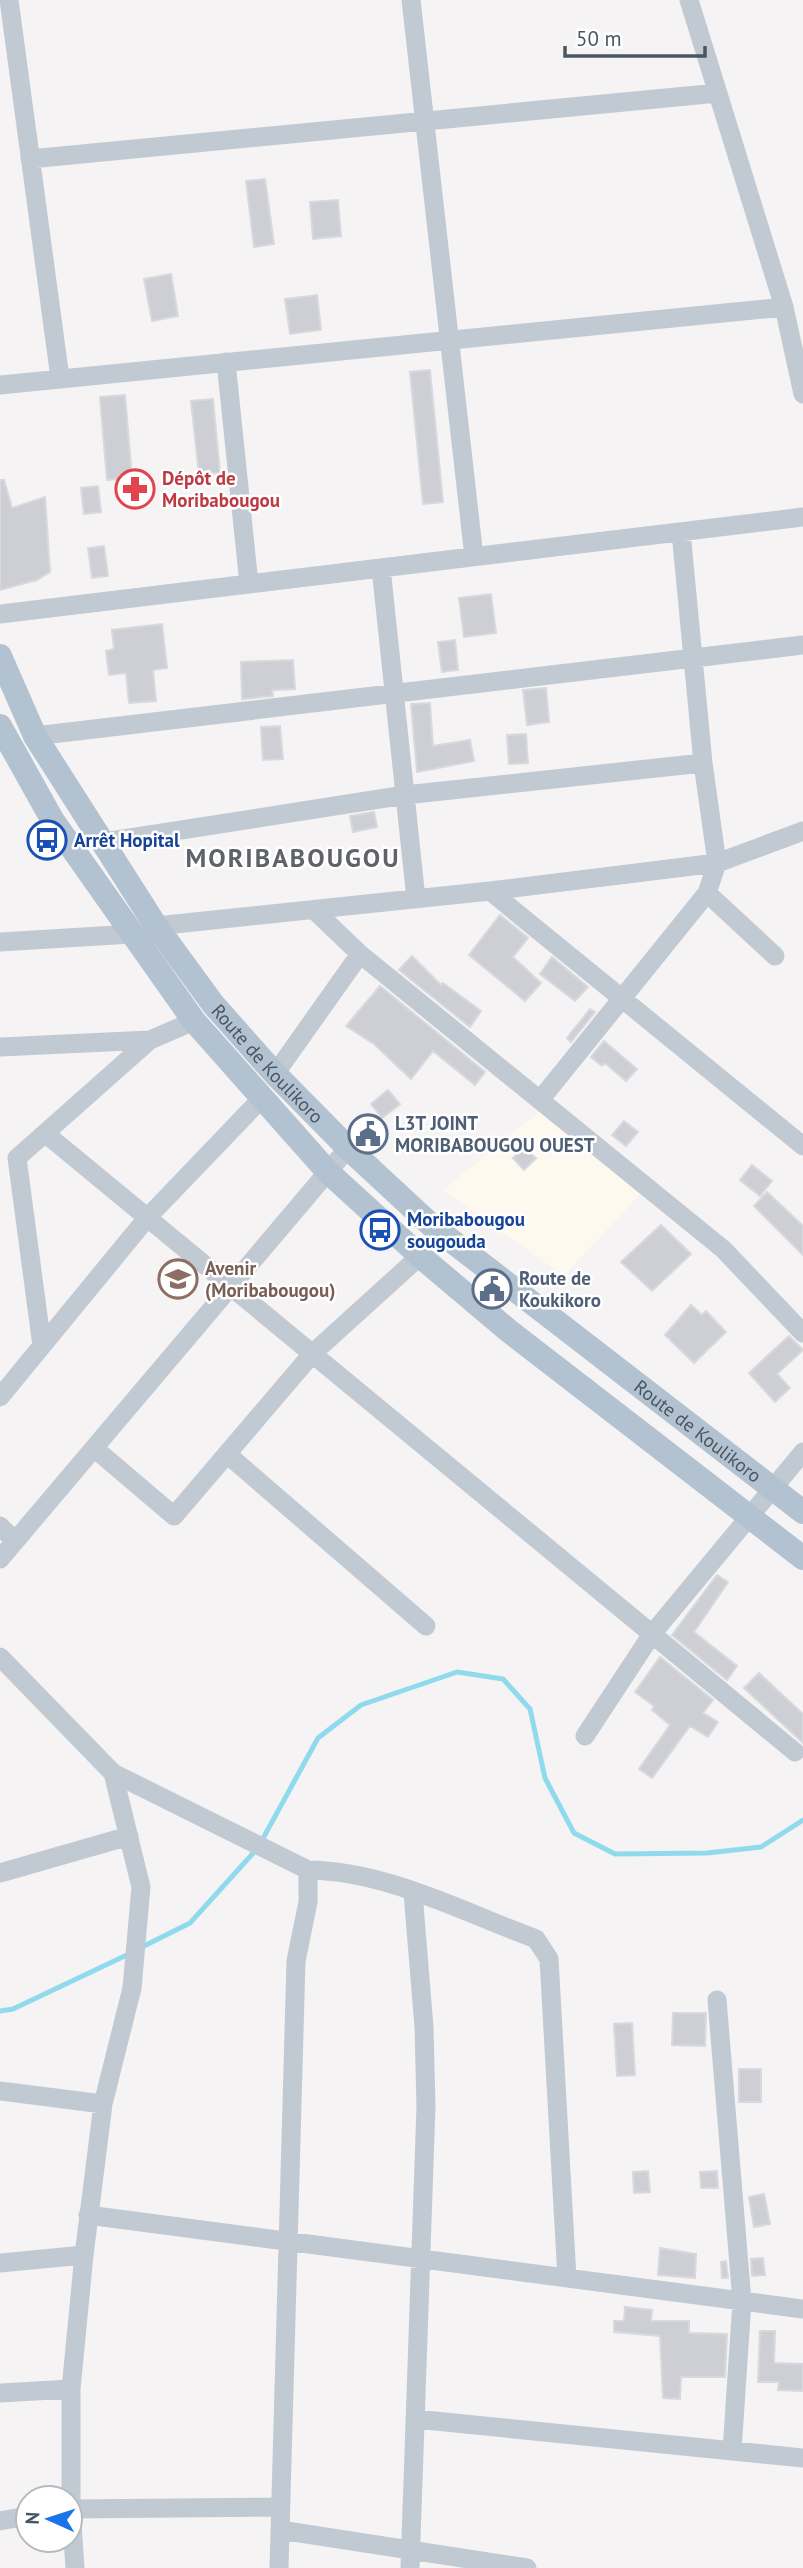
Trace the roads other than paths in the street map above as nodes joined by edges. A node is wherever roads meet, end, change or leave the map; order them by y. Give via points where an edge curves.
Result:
1 (9, 0) edge
2 (411, 0) edge
3 (689, 0) edge
4 (718, 93) junction
5 (425, 121) junction
6 (30, 159) junction
7 (784, 307) junction
8 (449, 340) junction
9 (226, 362) junction
10 (60, 378) junction
11 (0, 385) edge
12 (803, 394) edge
13 (803, 517) edge
14 (681, 532) junction
15 (474, 557) junction
16 (381, 568) junction
17 (249, 584) junction
18 (0, 614) edge
19 (803, 645) edge
20 (0, 656) edge
21 (693, 660) junction
22 (394, 692) junction
23 (0, 726) edge
24 (35, 736) junction
25 (703, 763) junction
26 (405, 795) junction
27 (803, 831) edge
28 (104, 842) junction
29 (717, 863) junction
30 (490, 891) junction
31 (707, 893) junction
32 (416, 899) junction
33 (314, 910) junction
34 (156, 926) junction
35 (132, 934) junction
36 (0, 942) edge
37 (360, 954) junction
38 (775, 956) dead end
39 (623, 1000) junction
40 (194, 1021) junction
41 (150, 1040) junction
42 (0, 1047) edge
43 (275, 1074) junction
44 (262, 1098) junction
45 (540, 1100) junction
46 (46, 1134) junction
47 (801, 1143) edge
48 (348, 1148) junction
49 (328, 1172) junction
50 (147, 1218) junction
51 (420, 1256) junction
52 (230, 1286) junction
53 (803, 1333) edge
54 (42, 1346) junction
55 (312, 1354) junction
56 (0, 1396) edge
57 (94, 1448) junction
58 (803, 1452) edge
59 (227, 1454) junction
60 (773, 1487) junction
61 (803, 1512) edge
62 (748, 1517) junction
63 (0, 1526) edge
64 (15, 1541) junction
65 (803, 1558) edge
66 (0, 1559) edge
67 (426, 1626) dead end
68 (652, 1634) junction
69 (0, 1657) edge
70 (585, 1736) dead end
71 (794, 1752) dead end
72 (113, 1773) junction
73 (129, 1836) junction
74 (308, 1870) junction
75 (0, 1873) edge
76 (413, 1893) junction
77 (717, 2000) dead end
78 (0, 2091) edge
79 (103, 2104) junction
80 (88, 2215) junction
81 (288, 2241) junction
82 (84, 2255) junction
83 (421, 2259) junction
84 (0, 2263) edge
85 (567, 2278) junction
86 (742, 2301) junction
87 (803, 2309) edge
88 (71, 2389) junction
89 (0, 2393) edge
90 (415, 2419) junction
91 (732, 2451) junction
92 (803, 2458) edge
93 (71, 2484) edge
94 (280, 2507) junction
95 (84, 2509) edge
96 (280, 2530) junction
97 (410, 2558) edge
98 (279, 2568) edge
99 (527, 2568) edge

1 - 6 street
2 - 5 street
3 - 4 street
4 - 5 street
4 - 7 street
5 - 6 street
5 - 8 street
6 - 10 street
7 - 8 street
7 - 12 street
8 - 9 street
8 - 15 street
9 - 10 street
9 - 17 street
10 - 11 street
13 - 14 street
14 - 15 street
14 - 21 street
15 - 16 street
16 - 17 street
16 - 22 street
17 - 18 street
19 - 21 street
20 - 24 main road, Route de Koulikoro
21 - 22 street
21 - 25 street
22 - 24 street
22 - 26 street
23 - 35 main road, Route de Koulikoro via 53,821
24 - 28 main road, Route de Koulikoro
25 - 26 street
25 - 29 street
26 - 28 street
26 - 32 street
27 - 29 street
28 - 34 main road, Route de Koulikoro
29 - 30 street
29 - 31 street
30 - 32 street
30 - 39 street
31 - 38 street
31 - 39 street
32 - 33 street
33 - 34 street
33 - 37 street
34 - 43 main road, Route de Koulikoro via 213,1004
35 - 36 street
35 - 40 main road, Route de Koulikoro
37 - 43 street
37 - 45 street
39 - 45 street
39 - 47 street
40 - 41 street
40 - 44 main road, Route de Koulikoro
41 - 42 street
41 - 46 street
43 - 48 main road, Route de Koulikoro
44 - 49 main road, Route de Koulikoro
44 - 50 street
45 - 53 street via 723,1249
46 - 50 street
46 - 54 street via 17,1158
48 - 49 street
48 - 60 main road, Route de Koulikoro via 431,1225
49 - 51 main road, Route de Koulikoro
49 - 52 street
50 - 52 street
50 - 54 street
51 - 55 street
51 - 62 main road, Route de Koulikoro
52 - 55 street
52 - 57 street
54 - 56 street
55 - 59 street
55 - 68 street
57 - 59 street via 174,1516
57 - 64 street
58 - 60 street
59 - 67 street
60 - 61 main road, Route de Koulikoro
60 - 62 street
62 - 65 main road, Route de Koulikoro
62 - 68 street
63 - 64 street
64 - 66 street
68 - 70 street
68 - 71 street
69 - 72 street
72 - 73 street
72 - 74 street
73 - 75 street
73 - 79 street via 141,1887 132,1988
74 - 76 street via 374,1878
74 - 81 street via 308,1902 296,1961
76 - 83 street via 426,2106
76 - 85 street via 536,1939 550,1959
77 - 86 street
78 - 79 street
79 - 80 street
80 - 81 street
80 - 82 street
81 - 83 street
81 - 94 street
82 - 84 street
82 - 88 street
83 - 85 street
83 - 90 street
85 - 86 street
86 - 87 street
86 - 91 street
88 - 89 street
88 - 93 street
90 - 91 street
90 - 97 street
91 - 92 street
94 - 95 street
94 - 96 street
96 - 97 street
96 - 98 street
97 - 99 street

